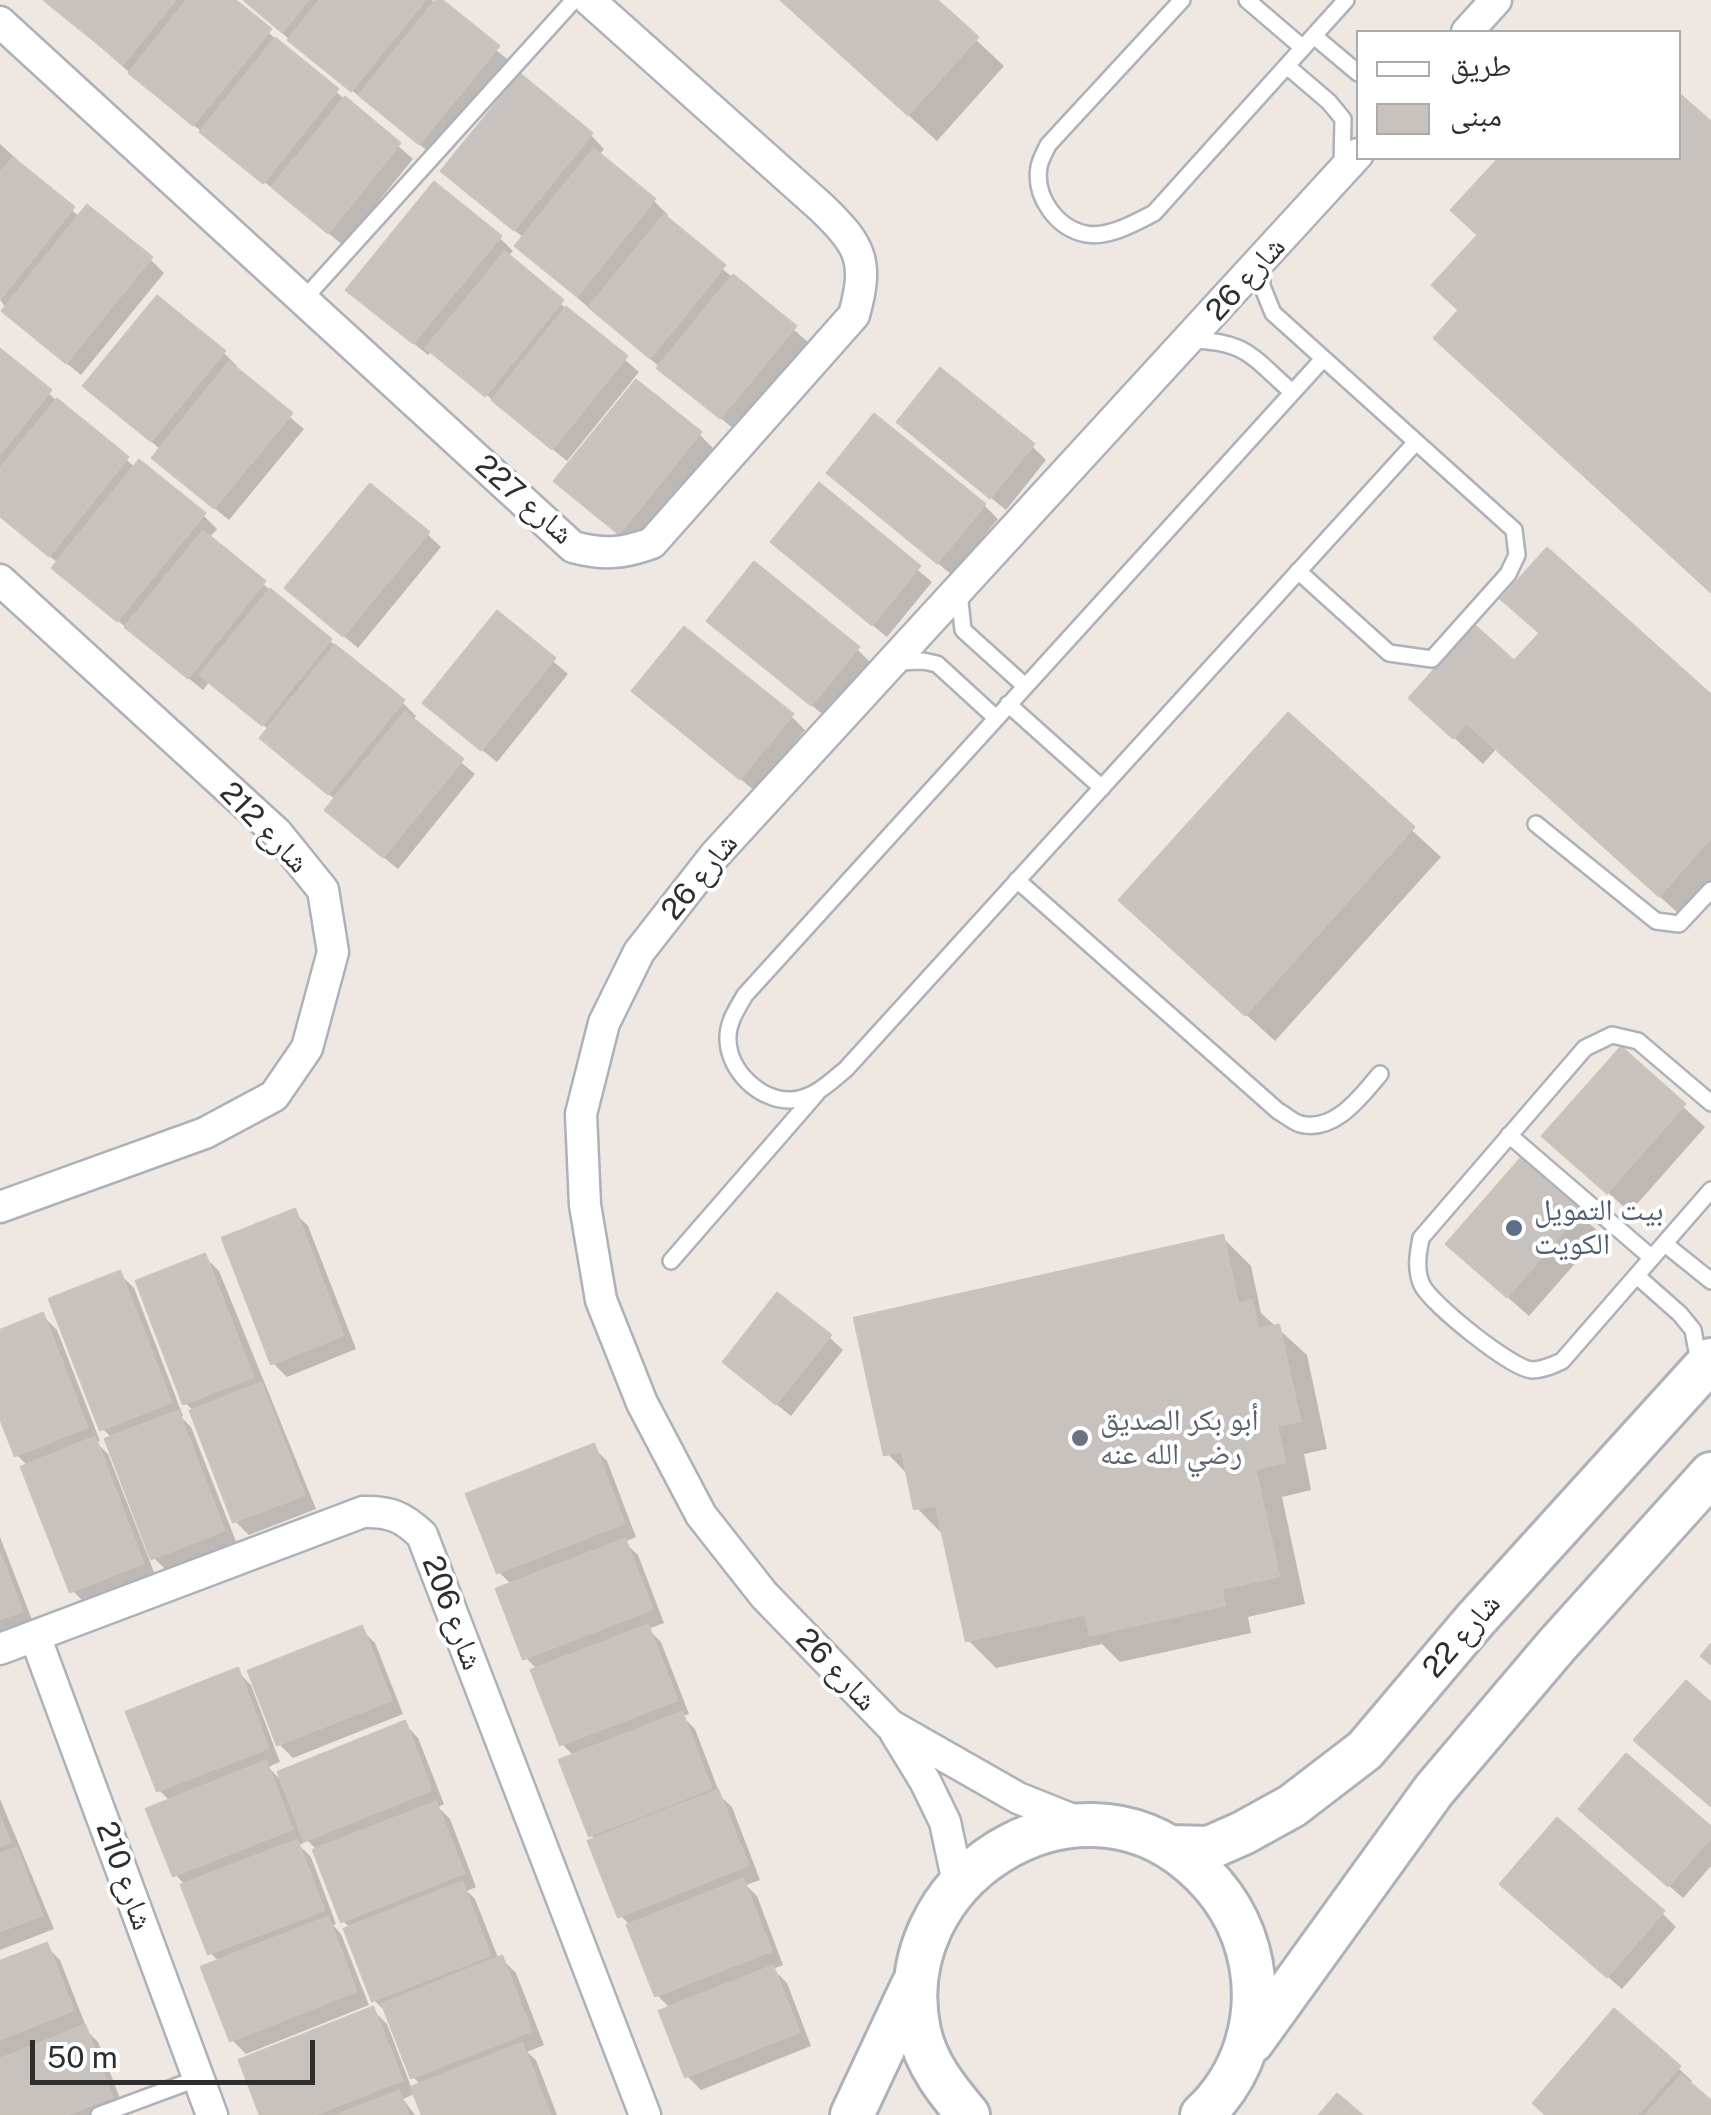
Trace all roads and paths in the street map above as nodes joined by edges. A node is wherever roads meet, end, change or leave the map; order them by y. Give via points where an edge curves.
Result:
1 (574, 0) edge
2 (590, 0) edge
3 (1182, 0) edge
4 (1248, 0) edge
5 (1346, 0) edge
6 (1496, 0) edge
7 (0, 22) edge
8 (1469, 30) edge
9 (1314, 36) junction
10 (1302, 48) junction
11 (1287, 66) junction
12 (1356, 71) edge
13 (1350, 163) edge
14 (1262, 262) junction
15 (303, 300) junction
16 (1190, 340) junction
17 (1322, 358) junction
18 (1292, 392) junction
19 (1416, 442) junction
20 (1298, 572) junction
21 (0, 580) edge
22 (959, 590) junction
23 (893, 662) junction
24 (1025, 686) junction
25 (1008, 704) junction
26 (996, 718) junction
27 (1102, 788) junction
28 (1536, 824) dead end
29 (1017, 880) junction
30 (1711, 890) edge
31 (1380, 1074) dead end
32 (817, 1093) junction
33 (1711, 1104) edge
34 (1509, 1135) junction
35 (1711, 1190) edge
36 (0, 1206) edge
37 (1665, 1244) junction
38 (1652, 1258) junction
39 (670, 1261) dead end
40 (1637, 1276) junction
41 (1711, 1281) edge
42 (1706, 1366) edge
43 (1711, 1474) edge
44 (35, 1636) junction
45 (0, 1649) edge
46 (890, 1725) junction
47 (1083, 1824) junction
48 (1172, 1847) junction
49 (958, 1882) junction
50 (917, 1975) junction
51 (1246, 2051) junction
52 (198, 2078) junction
53 (99, 2115) edge
54 (212, 2115) edge
55 (645, 2115) edge
56 (852, 2115) edge
57 (968, 2115) edge
58 (1202, 2115) edge

1 - 15 lane
2 - 15 street, شارع 227 via 822,208 850,236 862,262 854,315 652,543 602,555 573,546
3 - 11 lane via 1048,145 1038,168 1042,202 1060,221 1086,234 1126,228 1154,213
4 - 10 lane
5 - 9 lane
6 - 8 street
7 - 15 street, شارع 227
9 - 10 lane
9 - 12 lane
10 - 11 lane
11 - 13 lane via 1342,119
13 - 14 street, شارع 26
14 - 16 street, شارع 26
14 - 17 lane via 1262,286 1273,313
16 - 18 lane via 1231,342
16 - 22 street, شارع 26
17 - 18 lane
17 - 19 lane
18 - 24 lane
19 - 20 lane
19 - 20 lane via 1514,530 1517,555 1508,574 1444,646 1432,659 1389,654
20 - 27 lane
21 - 36 street, شارع 212 via 276,834 323,890 333,952 307,1048 274,1096 205,1133
22 - 23 street, شارع 26
22 - 24 lane via 963,630
23 - 26 lane via 937,664
23 - 46 street, شارع 26 via 715,855 639,952 604,1022 580,1114 585,1205 602,1300 642,1403 700,1515 764,1595
24 - 25 lane
25 - 26 lane
25 - 27 lane
26 - 32 lane via 756,983 732,1018 728,1040 746,1082 768,1096 792,1100
27 - 29 lane
28 - 30 lane via 1656,921 1679,924
29 - 31 lane via 1300,1124 1338,1116
29 - 32 lane
32 - 39 lane
33 - 34 lane via 1638,1041 1612,1034 1585,1048
34 - 38 lane
34 - 40 lane via 1421,1238 1422,1285 1436,1301 1513,1364 1530,1370 1562,1360
35 - 37 lane
37 - 38 lane
37 - 41 lane
38 - 40 lane
40 - 42 lane via 1693,1330
42 - 48 street, شارع 22 via 1365,1750 1292,1806 1243,1832 1209,1848
43 - 51 street via 1434,1790
44 - 45 street, شارع 206
44 - 52 street, شارع 210
44 - 55 street, شارع 206 via 363,1512 403,1517 422,1535
46 - 47 street, شارع 26 via 1018,1798
46 - 49 street, شارع 26 via 945,1822
47 - 48 street via 1129,1829
47 - 49 street via 1015,1840
48 - 51 street via 1216,1885 1246,1936 1256,1994
49 - 50 street via 930,1926
50 - 56 street
50 - 57 street via 920,2031 940,2083
51 - 58 street via 1220,2099
52 - 53 lane
52 - 54 street, شارع 210

